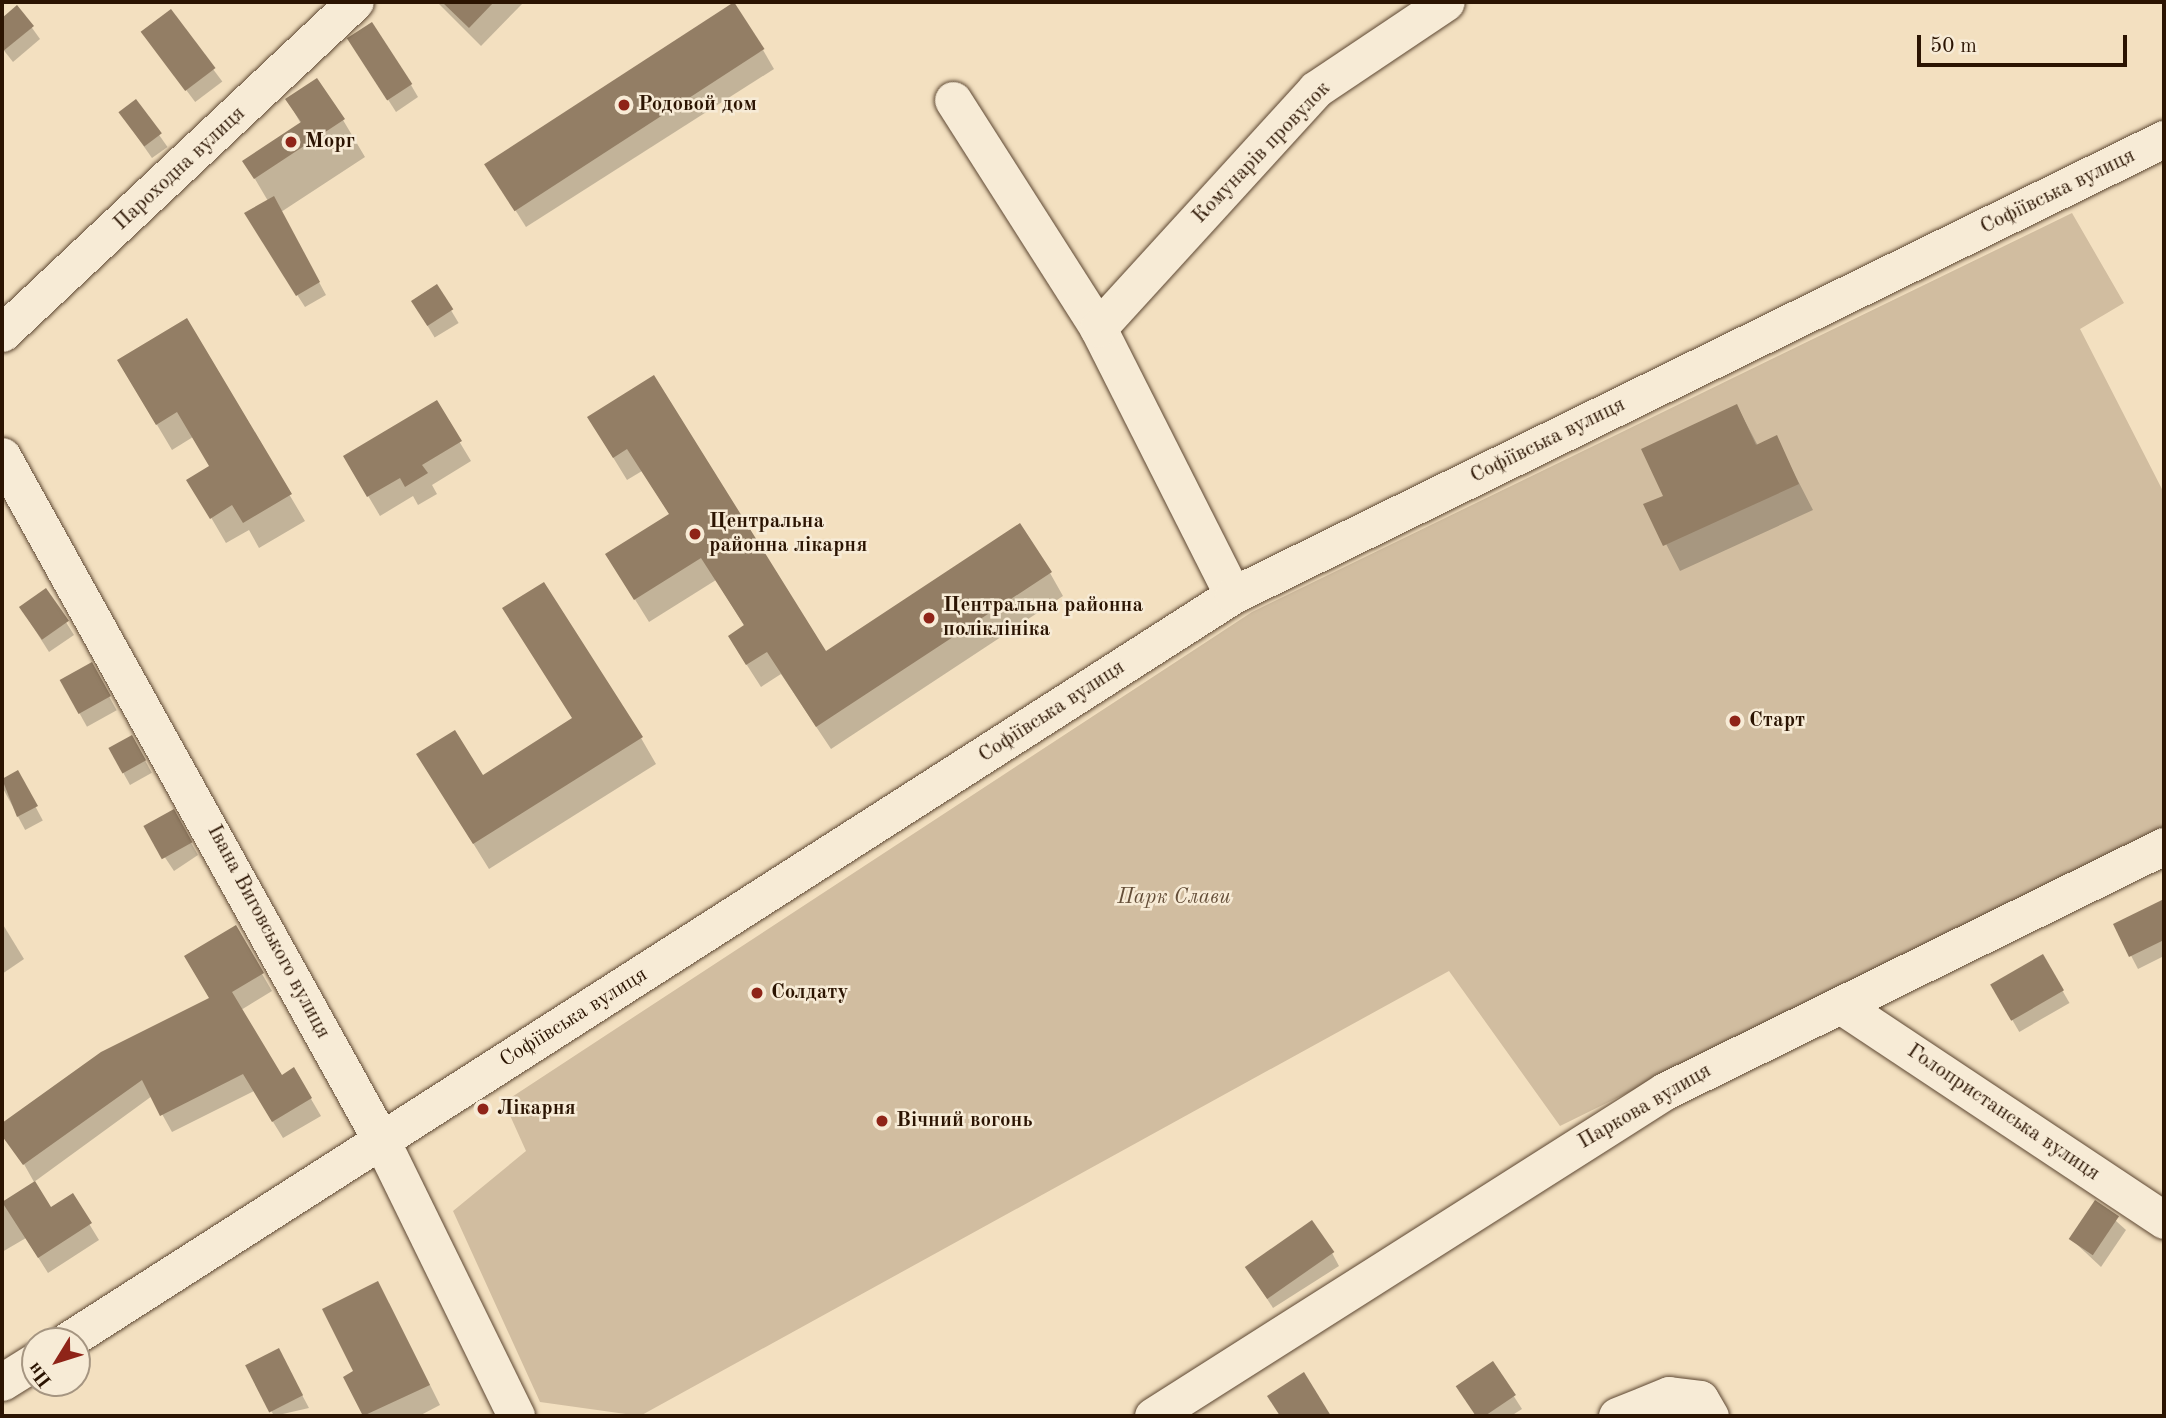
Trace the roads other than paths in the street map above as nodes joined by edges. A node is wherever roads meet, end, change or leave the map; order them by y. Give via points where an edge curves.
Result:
1 (355, 2) edge
2 (1446, 2) edge
3 (953, 100) dead end
4 (2164, 139) edge
5 (1098, 328) junction
6 (2, 333) edge
7 (2, 456) edge
8 (1233, 595) junction
9 (2164, 846) edge
10 (1842, 1006) junction
11 (381, 1140) junction
12 (2164, 1220) edge
13 (88, 1327) edge
14 (21, 1370) edge
15 (2, 1382) edge
16 (516, 1416) edge
17 (1153, 1416) edge
18 (1617, 1416) edge
19 (1710, 1416) edge

1 - 6 street, Пароходна вулиця
2 - 5 street, Комунарів провулок via 1316,89
3 - 5 street
4 - 8 street, Софіївська вулиця
5 - 8 street
7 - 11 street, Івана Виговського вулиця
8 - 11 street, Софіївська вулиця
9 - 10 street, Паркова вулиця
10 - 12 street, Голопристанська вулиця
10 - 17 street, Паркова вулиця via 1665,1091
11 - 13 street, Софіївська вулиця
11 - 16 street, Івана Виговського вулиця
14 - 15 street
18 - 19 street via 1670,1395 1700,1399

